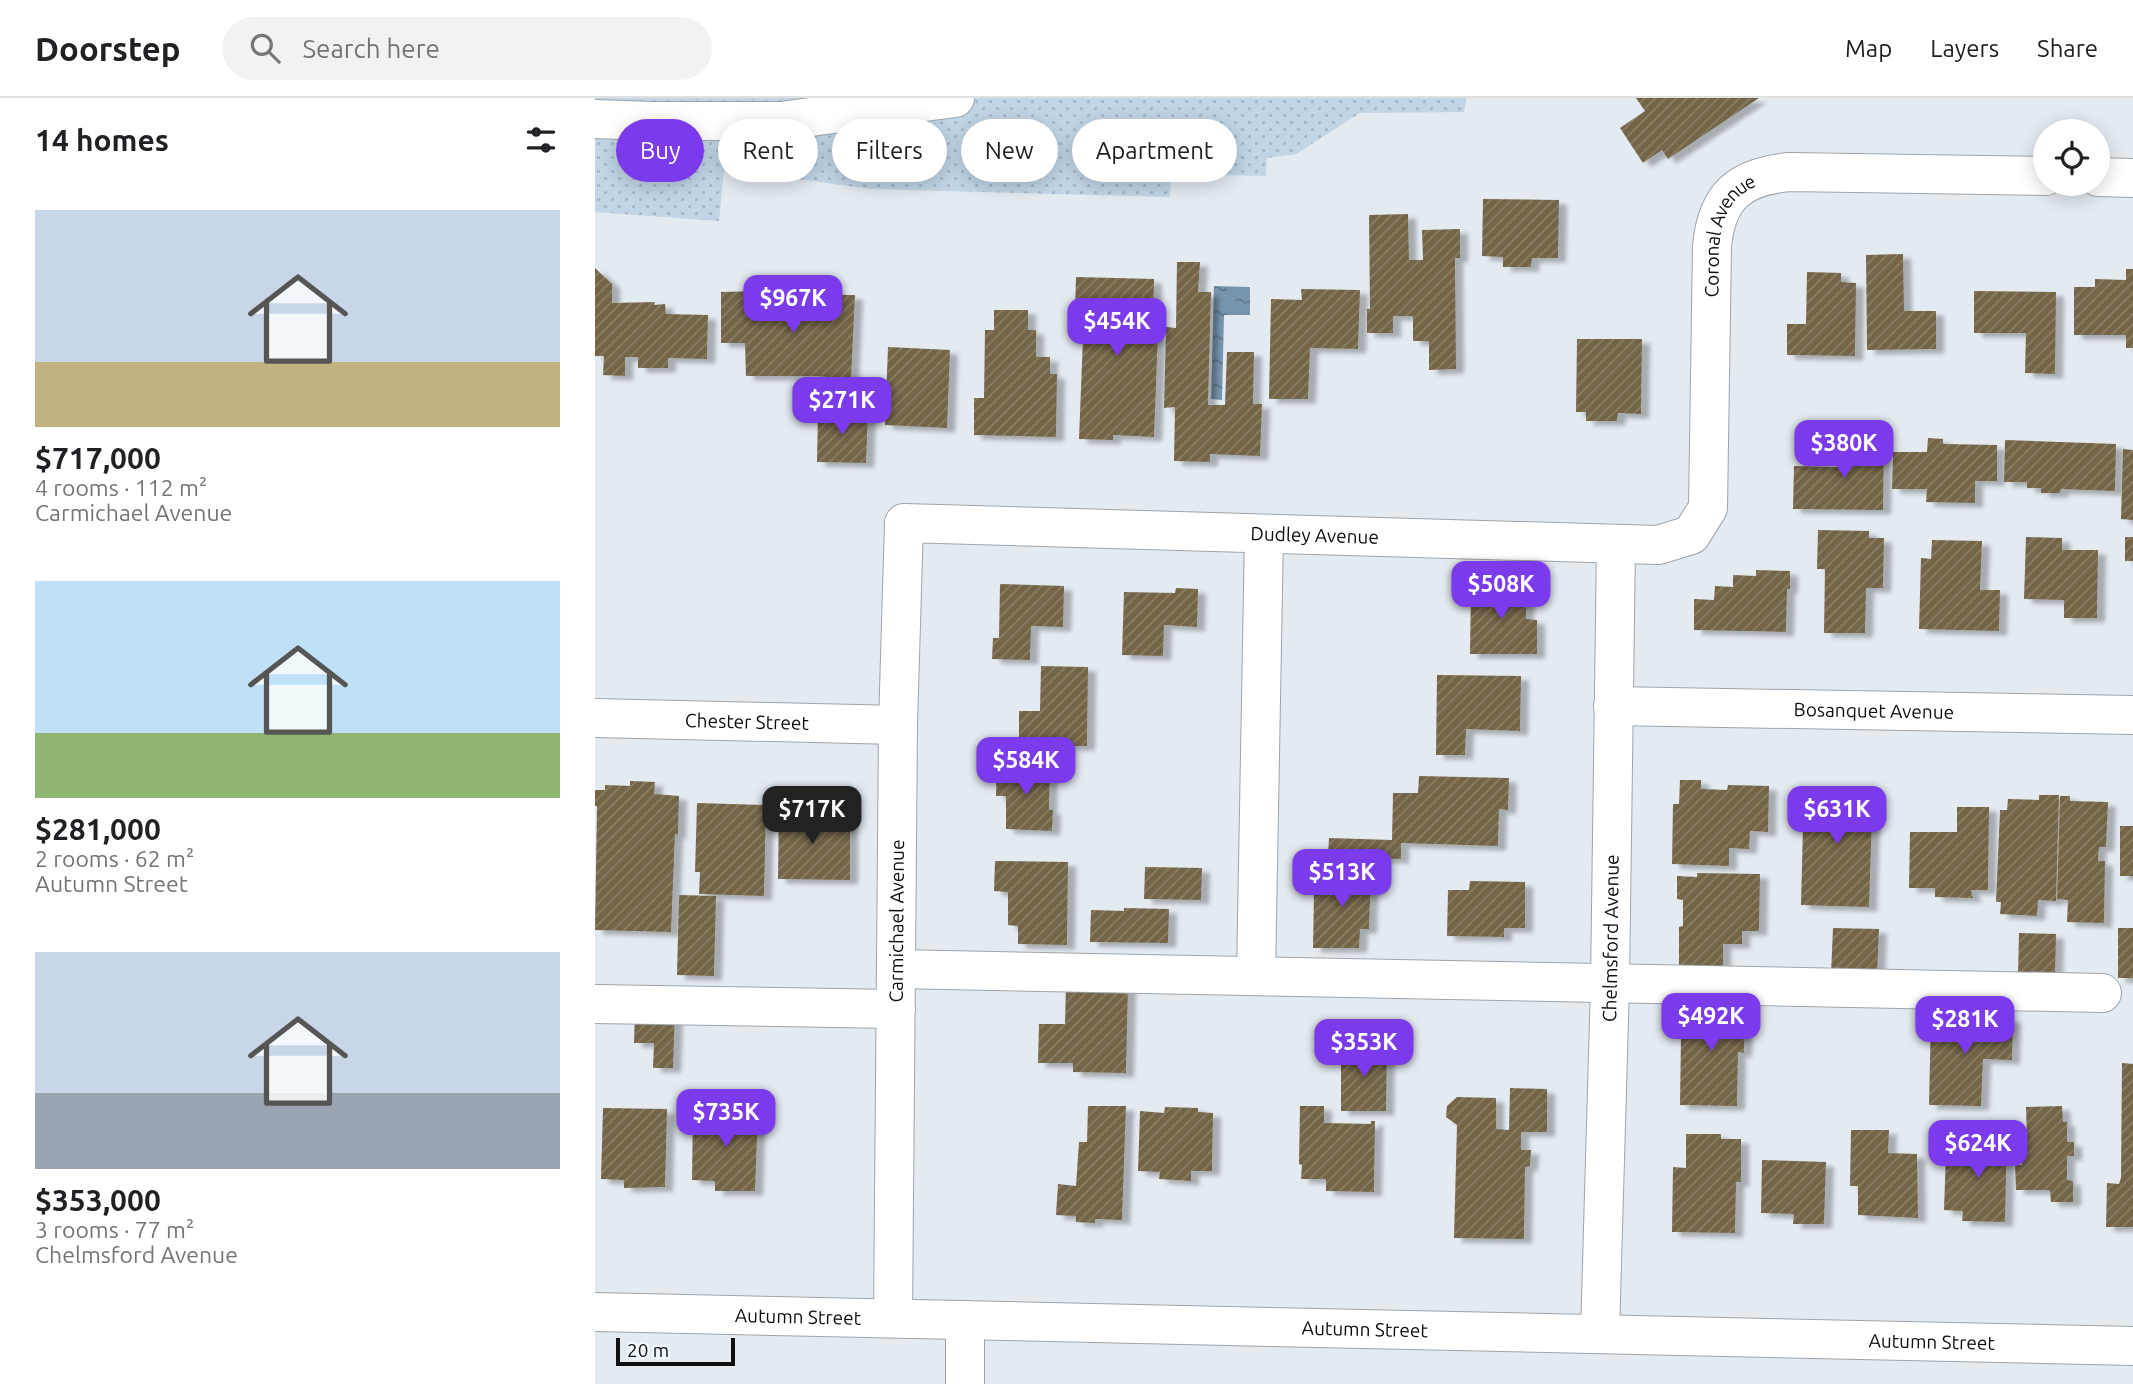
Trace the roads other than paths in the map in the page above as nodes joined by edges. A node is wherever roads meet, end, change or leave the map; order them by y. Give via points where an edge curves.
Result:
1 (955, 98) edge
2 (595, 119) edge
3 (2033, 176) edge
4 (2110, 177) edge
5 (2133, 178) edge
6 (1708, 509) joint
7 (904, 523) joint
8 (1264, 534) junction
9 (1616, 544) junction
10 (1613, 706) junction
11 (2133, 715) edge
12 (595, 718) edge
13 (898, 726) junction
14 (896, 969) junction
15 (1256, 976) junction
16 (1610, 984) junction
17 (2102, 993) dead end
18 (595, 1004) edge
19 (896, 1009) junction
20 (595, 1311) edge
21 (893, 1318) junction
22 (965, 1320) junction
23 (1600, 1334) junction
24 (2133, 1346) edge
25 (965, 1384) edge

1 - 2 street via 781,121
3 - 6 street, Coronal Avenue via 1789,172 1763,175 1733,191 1717,219 1712,246
4 - 5 street
6 - 9 street, Dudley Avenue via 1691,535 1658,545
7 - 8 street, Dudley Avenue
7 - 13 street, Carmichael Avenue
8 - 9 street, Dudley Avenue
8 - 15 street
9 - 10 street, Chelmsford Avenue
10 - 11 street, Bosanquet Avenue
10 - 16 street, Chelmsford Avenue
12 - 13 street, Chester Street
13 - 14 street, Carmichael Avenue
14 - 15 street
14 - 19 street, Carmichael Avenue
15 - 16 street
16 - 17 street
16 - 23 street, Chelmsford Avenue
18 - 19 street
19 - 21 street, Carmichael Avenue
20 - 21 street, Autumn Street
21 - 22 street, Autumn Street
22 - 23 street, Autumn Street
22 - 25 street
23 - 24 street, Autumn Street

